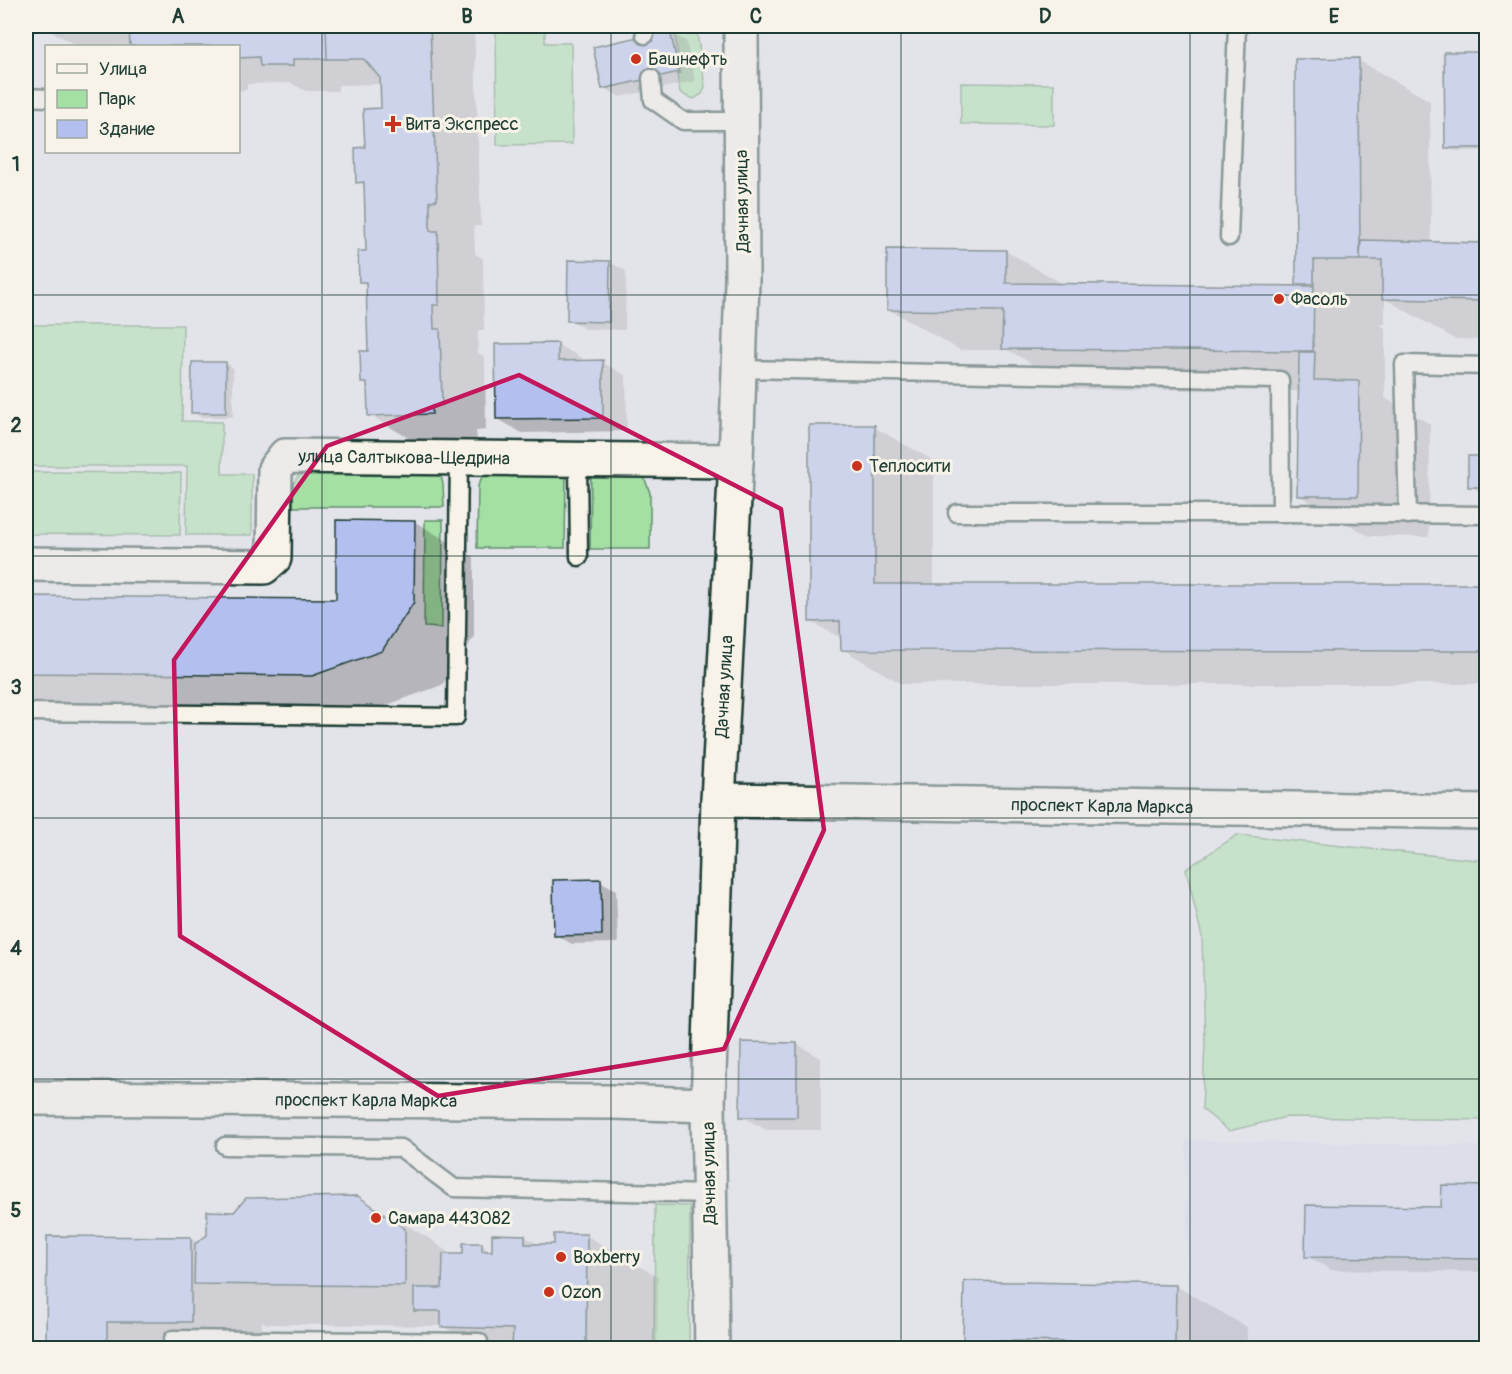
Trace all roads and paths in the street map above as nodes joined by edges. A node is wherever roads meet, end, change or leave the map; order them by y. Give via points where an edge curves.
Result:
1 (741, 26) edge
2 (1237, 26) edge
3 (651, 78) dead end
4 (26, 97) edge
5 (45, 98) edge
6 (740, 121) junction
7 (1229, 237) dead end
8 (1486, 366) edge
9 (739, 369) junction
10 (459, 457) junction
11 (578, 458) junction
12 (736, 461) junction
13 (957, 513) dead end
14 (1281, 513) junction
15 (1408, 515) junction
16 (1486, 515) edge
17 (579, 557) dead end
18 (26, 564) edge
19 (26, 712) edge
20 (718, 800) junction
21 (1486, 812) edge
22 (26, 1098) edge
23 (708, 1105) junction
24 (225, 1146) dead end
25 (710, 1194) junction
26 (173, 1348) edge
27 (479, 1348) edge
28 (712, 1348) edge

1 - 6 street, Дачная улица
2 - 7 lane
3 - 6 lane via 653,100 683,121
4 - 5 lane
6 - 9 street, Дачная улица
8 - 15 lane via 1404,364
9 - 12 street, Дачная улица
9 - 14 lane via 1280,380
10 - 11 street, улица Салтыкова-Щедрина
10 - 18 street, улица Салтыкова-Щедрина via 285,456 275,469 274,558 264,567
10 - 19 lane via 456,717
11 - 12 street, улица Салтыкова-Щедрина
11 - 17 lane
12 - 20 street, Дачная улица
13 - 14 lane
14 - 15 lane
15 - 16 lane
20 - 21 street, проспект Карла Маркса
20 - 23 street, Дачная улица
22 - 23 street, проспект Карла Маркса
23 - 25 street, Дачная улица
24 - 25 lane via 401,1148 454,1188
25 - 28 street, Дачная улица
26 - 27 lane via 173,1339 479,1342

